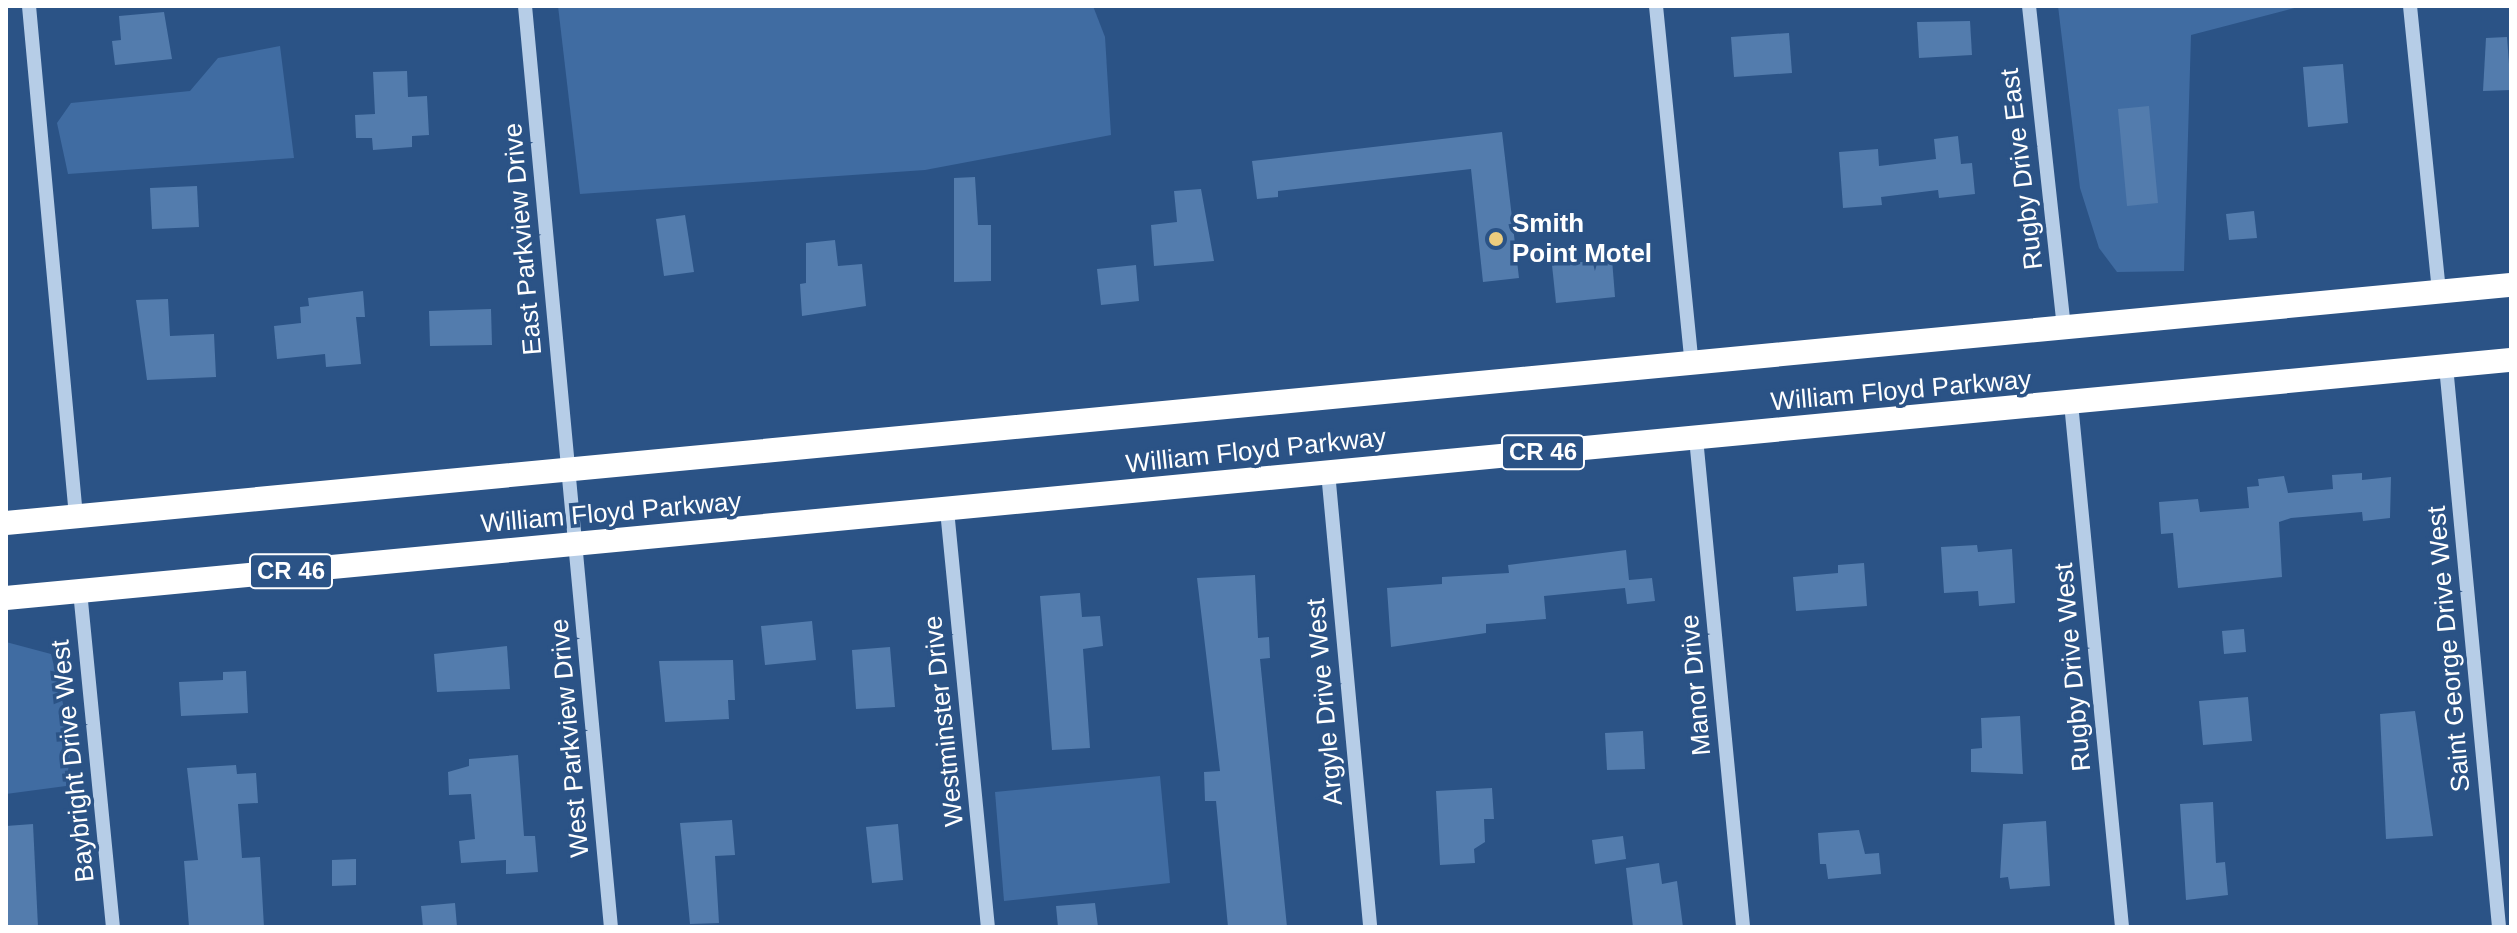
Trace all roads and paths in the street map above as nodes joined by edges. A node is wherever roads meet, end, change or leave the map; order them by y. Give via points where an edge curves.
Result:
1 (29, 6) edge
2 (525, 6) edge
3 (1656, 6) edge
4 (2029, 6) edge
5 (2410, 6) edge
6 (2511, 285) edge
7 (2439, 292) junction
8 (2064, 326) junction
9 (2511, 360) edge
10 (1692, 364) junction
11 (2446, 366) junction
12 (2071, 403) junction
13 (1696, 438) junction
14 (568, 467) junction
15 (1328, 472) junction
16 (947, 510) junction
17 (76, 517) junction
18 (6, 523) edge
19 (576, 544) junction
20 (80, 591) junction
21 (6, 598) edge
22 (113, 927) edge
23 (611, 927) edge
24 (988, 927) edge
25 (1370, 927) edge
26 (1743, 927) edge
27 (2122, 927) edge
28 (2499, 927) edge

1 - 17 street
2 - 14 street, East Parkview Drive
3 - 10 street
4 - 8 street, Rugby Drive East
5 - 7 street
6 - 7 highway, William Floyd Parkway
7 - 8 highway, William Floyd Parkway
8 - 10 highway, William Floyd Parkway
9 - 11 highway, William Floyd Parkway / CR 46
10 - 14 highway, William Floyd Parkway
11 - 12 highway, William Floyd Parkway / CR 46
11 - 28 street, Saint George Drive West
12 - 13 highway, William Floyd Parkway / CR 46
12 - 27 street, Rugby Drive West
13 - 15 highway, William Floyd Parkway / CR 46
13 - 26 street, Manor Drive
14 - 17 highway, William Floyd Parkway
14 - 19 street, East Parkview Drive
15 - 16 highway, William Floyd Parkway / CR 46
15 - 25 street, Argyle Drive West
16 - 19 highway, William Floyd Parkway / CR 46
16 - 24 street, Westminster Drive
17 - 18 highway, William Floyd Parkway
19 - 20 highway, William Floyd Parkway / CR 46
19 - 23 street, West Parkview Drive
20 - 21 highway, William Floyd Parkway / CR 46
20 - 22 street, Baybright Drive West

